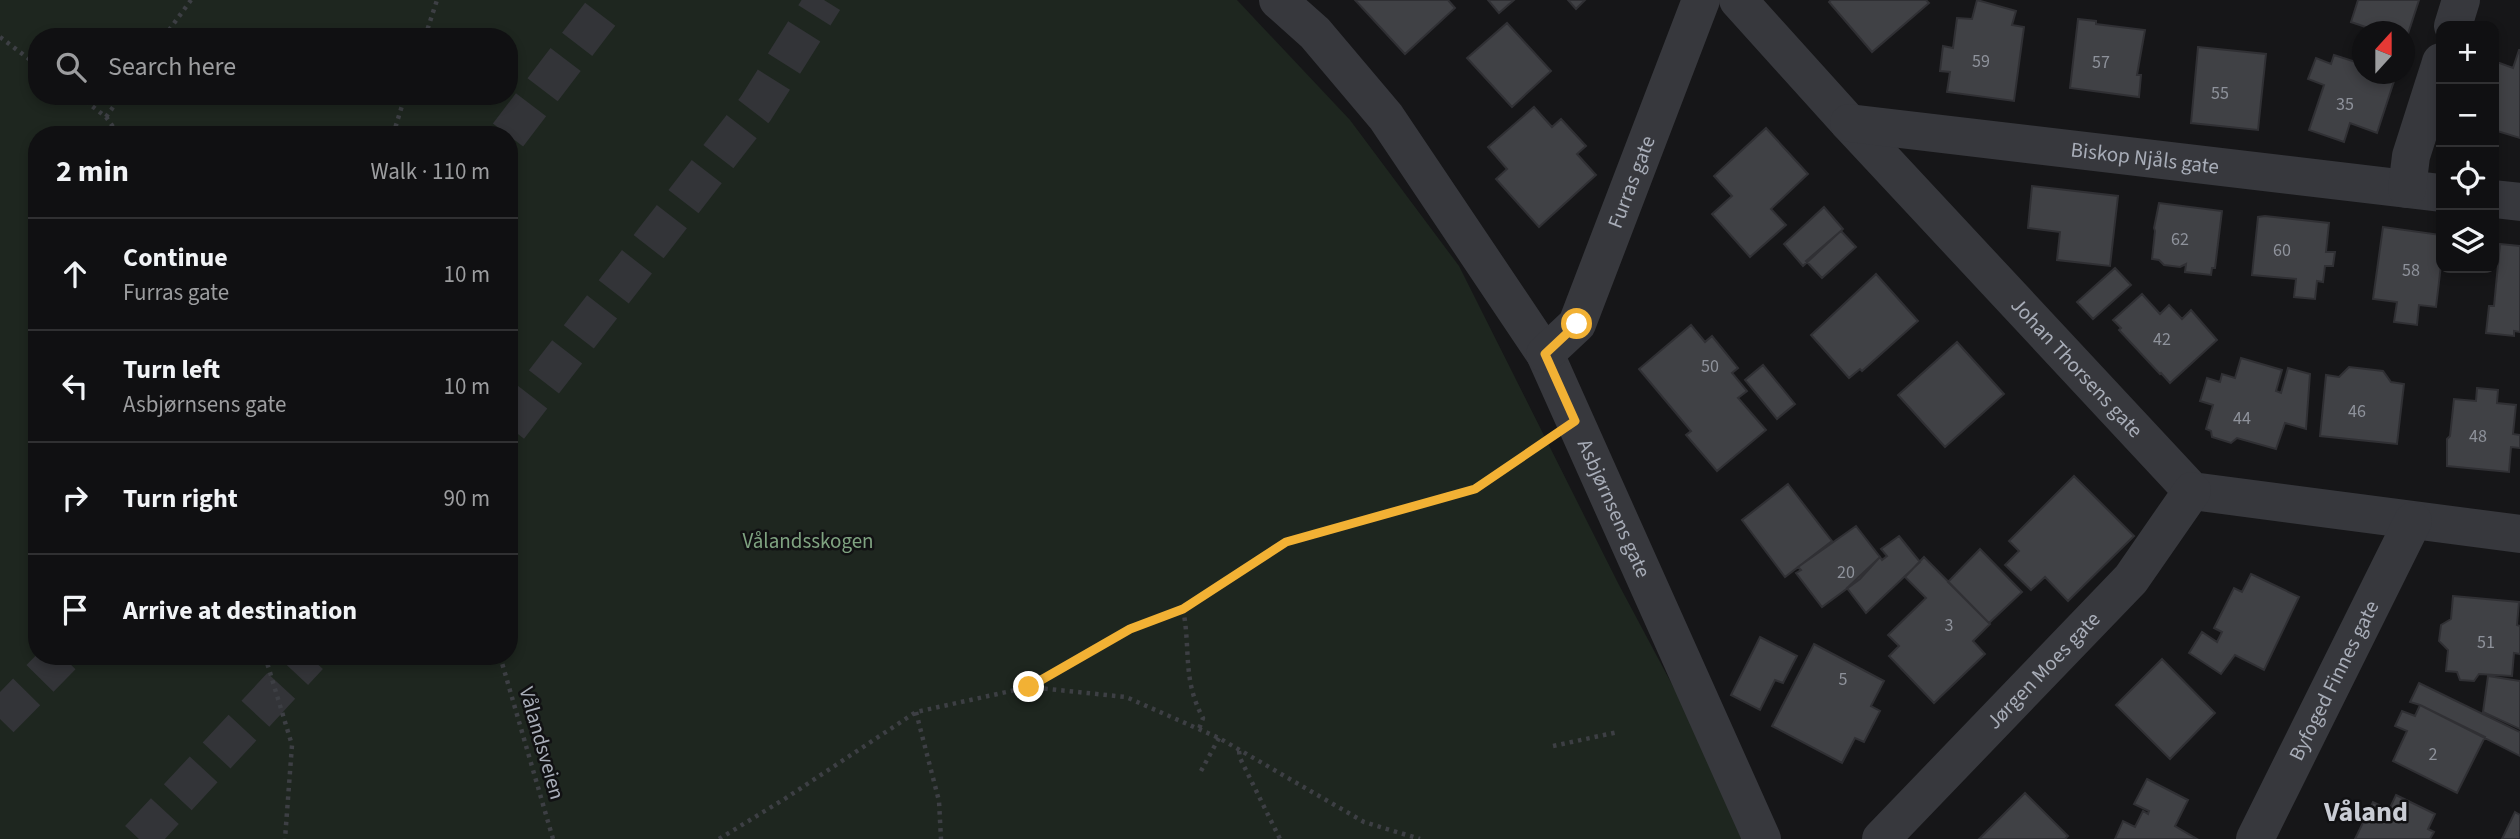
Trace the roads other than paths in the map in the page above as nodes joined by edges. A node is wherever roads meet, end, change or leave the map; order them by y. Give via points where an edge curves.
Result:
1 (1278, 0) edge
2 (1701, 0) edge
3 (1738, 0) edge
4 (2461, 0) edge
5 (2455, 21) edge
6 (2436, 78) edge
7 (1849, 123) junction
8 (2424, 191) edge
9 (2499, 200) edge
10 (2520, 202) edge
11 (1545, 354) junction
12 (2192, 491) junction
13 (2413, 521) junction
14 (2520, 534) edge
15 (1762, 839) edge
16 (1881, 839) edge
17 (2255, 839) edge

1 - 11 street, Asbjørnsens gate via 1315,33 1386,117
2 - 11 street, Furras gate via 1577,324
3 - 7 street, Johan Thorsens gate
4 - 5 street
6 - 8 street via 2411,156
7 - 8 street, Biskop Njåls gate
7 - 12 street, Johan Thorsens gate
9 - 10 street
11 - 15 street, Asbjørnsens gate
12 - 13 street
12 - 16 street, Jørgen Moes gate via 2131,579
13 - 14 street
13 - 17 street, Byfoged Finnes gate

